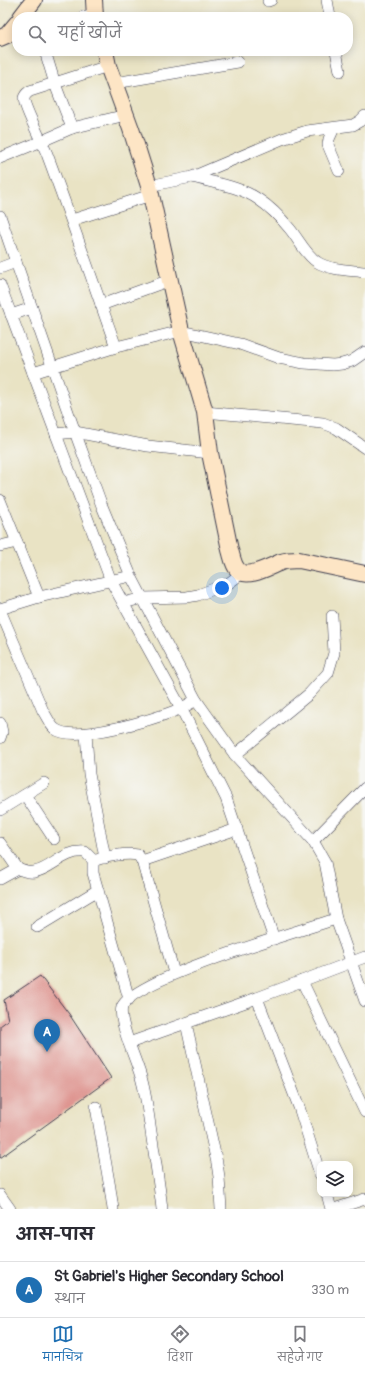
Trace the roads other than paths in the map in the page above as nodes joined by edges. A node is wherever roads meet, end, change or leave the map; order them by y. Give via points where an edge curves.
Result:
1 (34, 0) edge
2 (327, 0) edge
3 (25, 12) edge
4 (329, 12) edge
5 (47, 56) edge
6 (105, 56) edge
7 (337, 56) edge
8 (238, 62) dead end
9 (108, 66) junction
10 (340, 71) dead end
11 (115, 83) junction
12 (55, 84) junction
13 (126, 115) junction
14 (365, 116) edge
15 (72, 128) junction
16 (334, 128) junction
17 (42, 141) junction
18 (0, 158) edge
19 (339, 172) dead end
20 (192, 177) junction
21 (150, 191) junction
22 (0, 218) edge
23 (72, 220) junction
24 (16, 262) junction
25 (0, 268) edge
26 (365, 272) edge
27 (170, 280) junction
28 (0, 285) edge
29 (101, 305) junction
30 (32, 308) junction
31 (11, 315) junction
32 (182, 331) junction
33 (116, 347) junction
34 (365, 352) edge
35 (52, 367) junction
36 (33, 373) junction
37 (205, 412) junction
38 (75, 432) junction
39 (56, 434) junction
40 (365, 448) edge
41 (210, 453) junction
42 (0, 500) edge
43 (17, 542) junction
44 (0, 546) edge
45 (242, 573) junction
46 (365, 574) edge
47 (131, 576) junction
48 (111, 581) junction
49 (39, 597) junction
50 (143, 598) junction
51 (123, 603) junction
52 (0, 610) edge
53 (332, 616) dead end
54 (196, 700) junction
55 (181, 708) junction
56 (0, 723) edge
57 (86, 734) junction
58 (0, 738) edge
59 (236, 755) junction
60 (44, 784) dead end
61 (365, 788) edge
62 (25, 795) junction
63 (0, 810) edge
64 (236, 829) junction
65 (54, 839) dead end
66 (313, 841) junction
67 (0, 843) edge
68 (99, 859) junction
69 (142, 861) junction
70 (18, 869) junction
71 (0, 878) edge
72 (98, 890) junction
73 (336, 919) junction
74 (37, 927) dead end
75 (274, 939) junction
76 (365, 957) edge
77 (350, 962) junction
78 (174, 973) junction
79 (302, 981) junction
80 (256, 998) junction
81 (129, 999) junction
82 (365, 1000) edge
83 (186, 1023) junction
84 (129, 1043) junction
85 (96, 1107) dead end
86 (365, 1112) edge
87 (317, 1164) edge
88 (0, 1195) edge
89 (327, 1197) edge
90 (365, 1199) edge
91 (10, 1209) edge
92 (112, 1209) edge
93 (162, 1209) edge
94 (221, 1209) edge
95 (332, 1209) edge

1 - 3 street
2 - 4 street
5 - 12 street
6 - 9 street
7 - 10 street
8 - 11 street
9 - 11 street
9 - 12 street
11 - 13 street
12 - 15 street
12 - 17 street via 30,91 24,98
13 - 15 street
13 - 21 street
14 - 16 street via 353,125
15 - 17 street
16 - 19 street via 328,145
16 - 20 street via 307,131 282,139
17 - 18 street
17 - 23 street
20 - 21 street
20 - 26 street via 242,190 260,200 282,220 304,249 318,262 336,269
21 - 23 street
21 - 27 street
22 - 24 street
23 - 29 street
24 - 25 street
24 - 30 street
27 - 29 street
27 - 32 street
28 - 31 street
29 - 33 street
30 - 31 street
30 - 35 street
31 - 36 street
32 - 33 street
32 - 34 street via 240,344 279,358 304,363 342,364
32 - 37 street
33 - 35 street
35 - 36 street
35 - 38 street
36 - 39 street
37 - 40 street via 329,424
37 - 41 street
38 - 39 street
38 - 41 street via 148,446
38 - 47 street
39 - 48 street
41 - 45 street via 234,565
42 - 43 street
43 - 44 street
43 - 49 street
45 - 46 street via 255,573 291,560
45 - 50 street via 229,583 198,595
47 - 48 street
47 - 50 street
48 - 49 street
48 - 51 street
49 - 52 street
50 - 51 street
50 - 54 street
51 - 55 street
52 - 57 street via 50,723 61,732
53 - 59 street via 334,653 328,674 309,694
54 - 55 street
54 - 59 street
55 - 57 street via 128,725
55 - 64 street via 226,798
56 - 58 street
57 - 68 street
59 - 66 street
60 - 62 street
61 - 66 street
62 - 63 street
62 - 65 street
64 - 69 street
64 - 75 street
66 - 73 street via 325,862
67 - 70 street
68 - 69 street via 133,854 138,855
68 - 70 street via 85,852 75,852 40,870 33,872
68 - 72 street via 93,864
69 - 78 street
70 - 71 street
72 - 74 street
72 - 81 street
73 - 75 street
73 - 77 street
75 - 78 street
76 - 77 street
77 - 79 street
77 - 82 street
78 - 81 street via 144,988
79 - 80 street
79 - 86 street
80 - 83 street
80 - 87 street via 299,1107
81 - 84 street via 122,1007 121,1015
83 - 84 street
83 - 94 street via 217,1163
84 - 93 street via 140,1072
85 - 92 street
88 - 91 street
89 - 95 street
90 - 95 street

